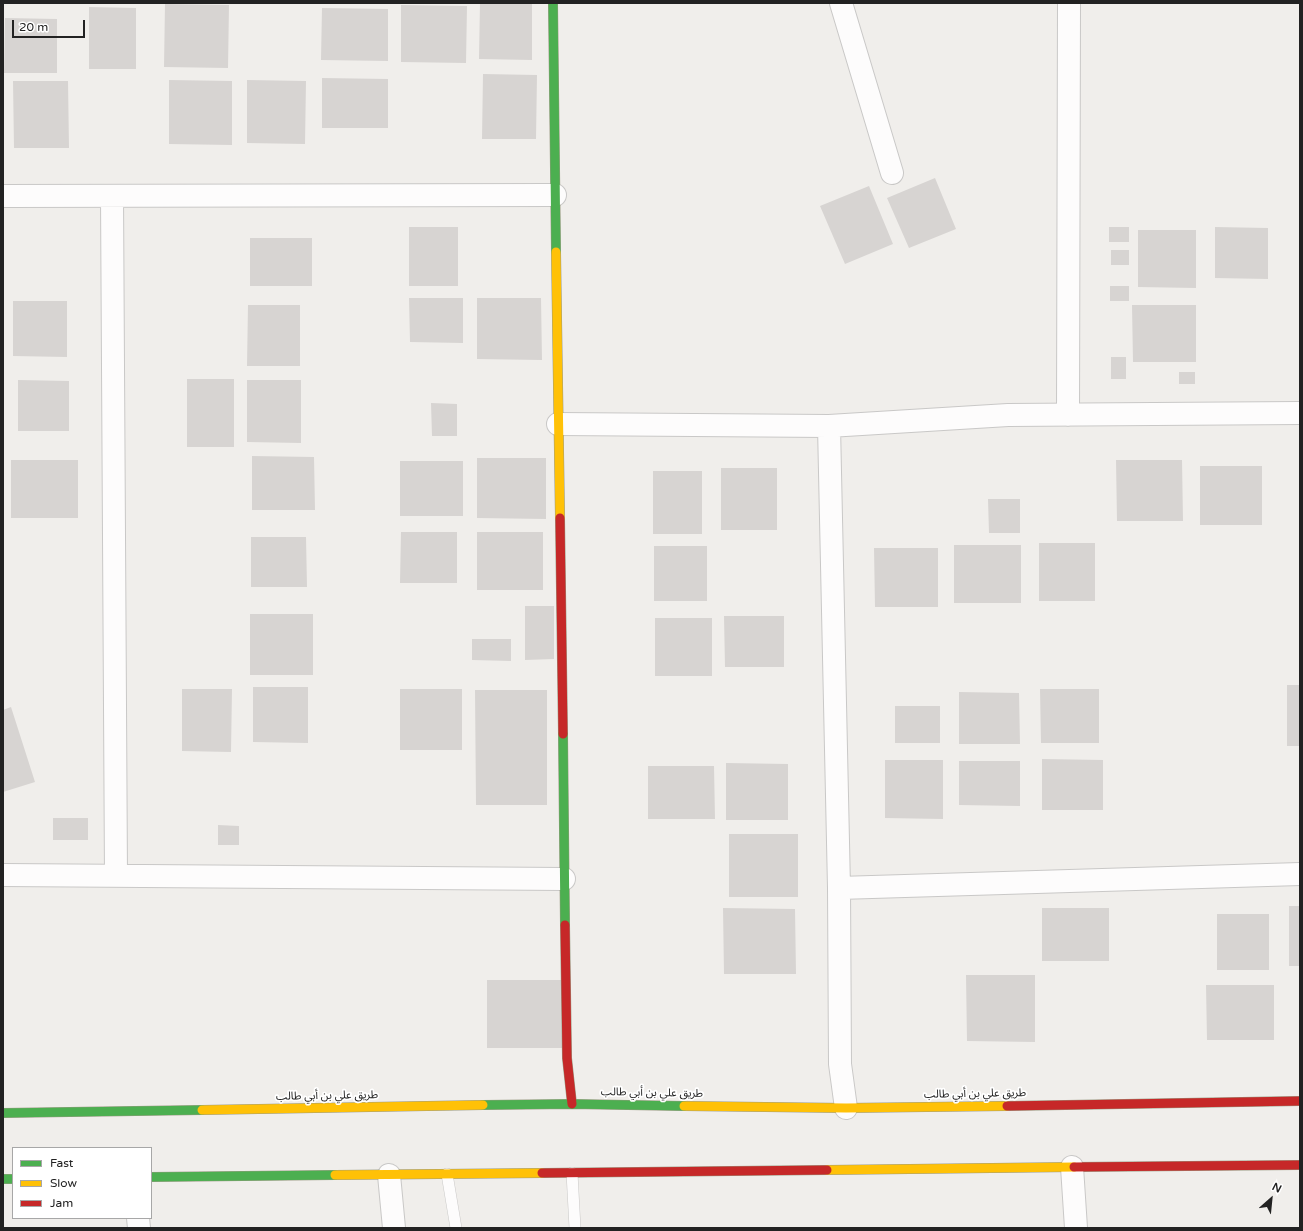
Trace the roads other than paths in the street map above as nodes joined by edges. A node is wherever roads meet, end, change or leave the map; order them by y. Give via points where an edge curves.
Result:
1 (553, 3) edge
2 (841, 3) edge
3 (1069, 3) edge
4 (892, 173) dead end
5 (556, 195) junction
6 (3, 196) edge
7 (112, 196) junction
8 (1300, 413) edge
9 (1068, 415) junction
10 (558, 424) junction
11 (829, 426) junction
12 (1300, 874) edge
13 (3, 875) edge
14 (116, 876) junction
15 (564, 879) junction
16 (839, 888) junction
17 (1300, 1102) edge
18 (572, 1104) junction
19 (846, 1108) junction
20 (3, 1113) edge
21 (1300, 1165) edge
22 (1072, 1167) junction
23 (572, 1173) junction
24 (448, 1174) junction
25 (389, 1175) junction
26 (152, 1177) edge
27 (394, 1228) edge
28 (456, 1228) edge
29 (575, 1228) edge
30 (1076, 1228) edge

1 - 5 main road
2 - 4 street
3 - 9 street
5 - 7 street
5 - 10 main road
6 - 7 street
7 - 14 street
8 - 9 street
9 - 11 street via 1008,415
10 - 11 street
10 - 15 main road
11 - 16 street
12 - 16 street
13 - 14 street
14 - 15 street
15 - 18 main road via 567,1058
16 - 19 street via 840,1064
17 - 19 main road, طريق علي بن أبي طالب
18 - 19 main road, طريق علي بن أبي طالب
18 - 20 main road, طريق علي بن أبي طالب
21 - 22 main road
22 - 23 main road
22 - 30 street
23 - 24 main road
23 - 29 lane
24 - 25 main road
24 - 28 lane
25 - 26 main road
25 - 27 street

